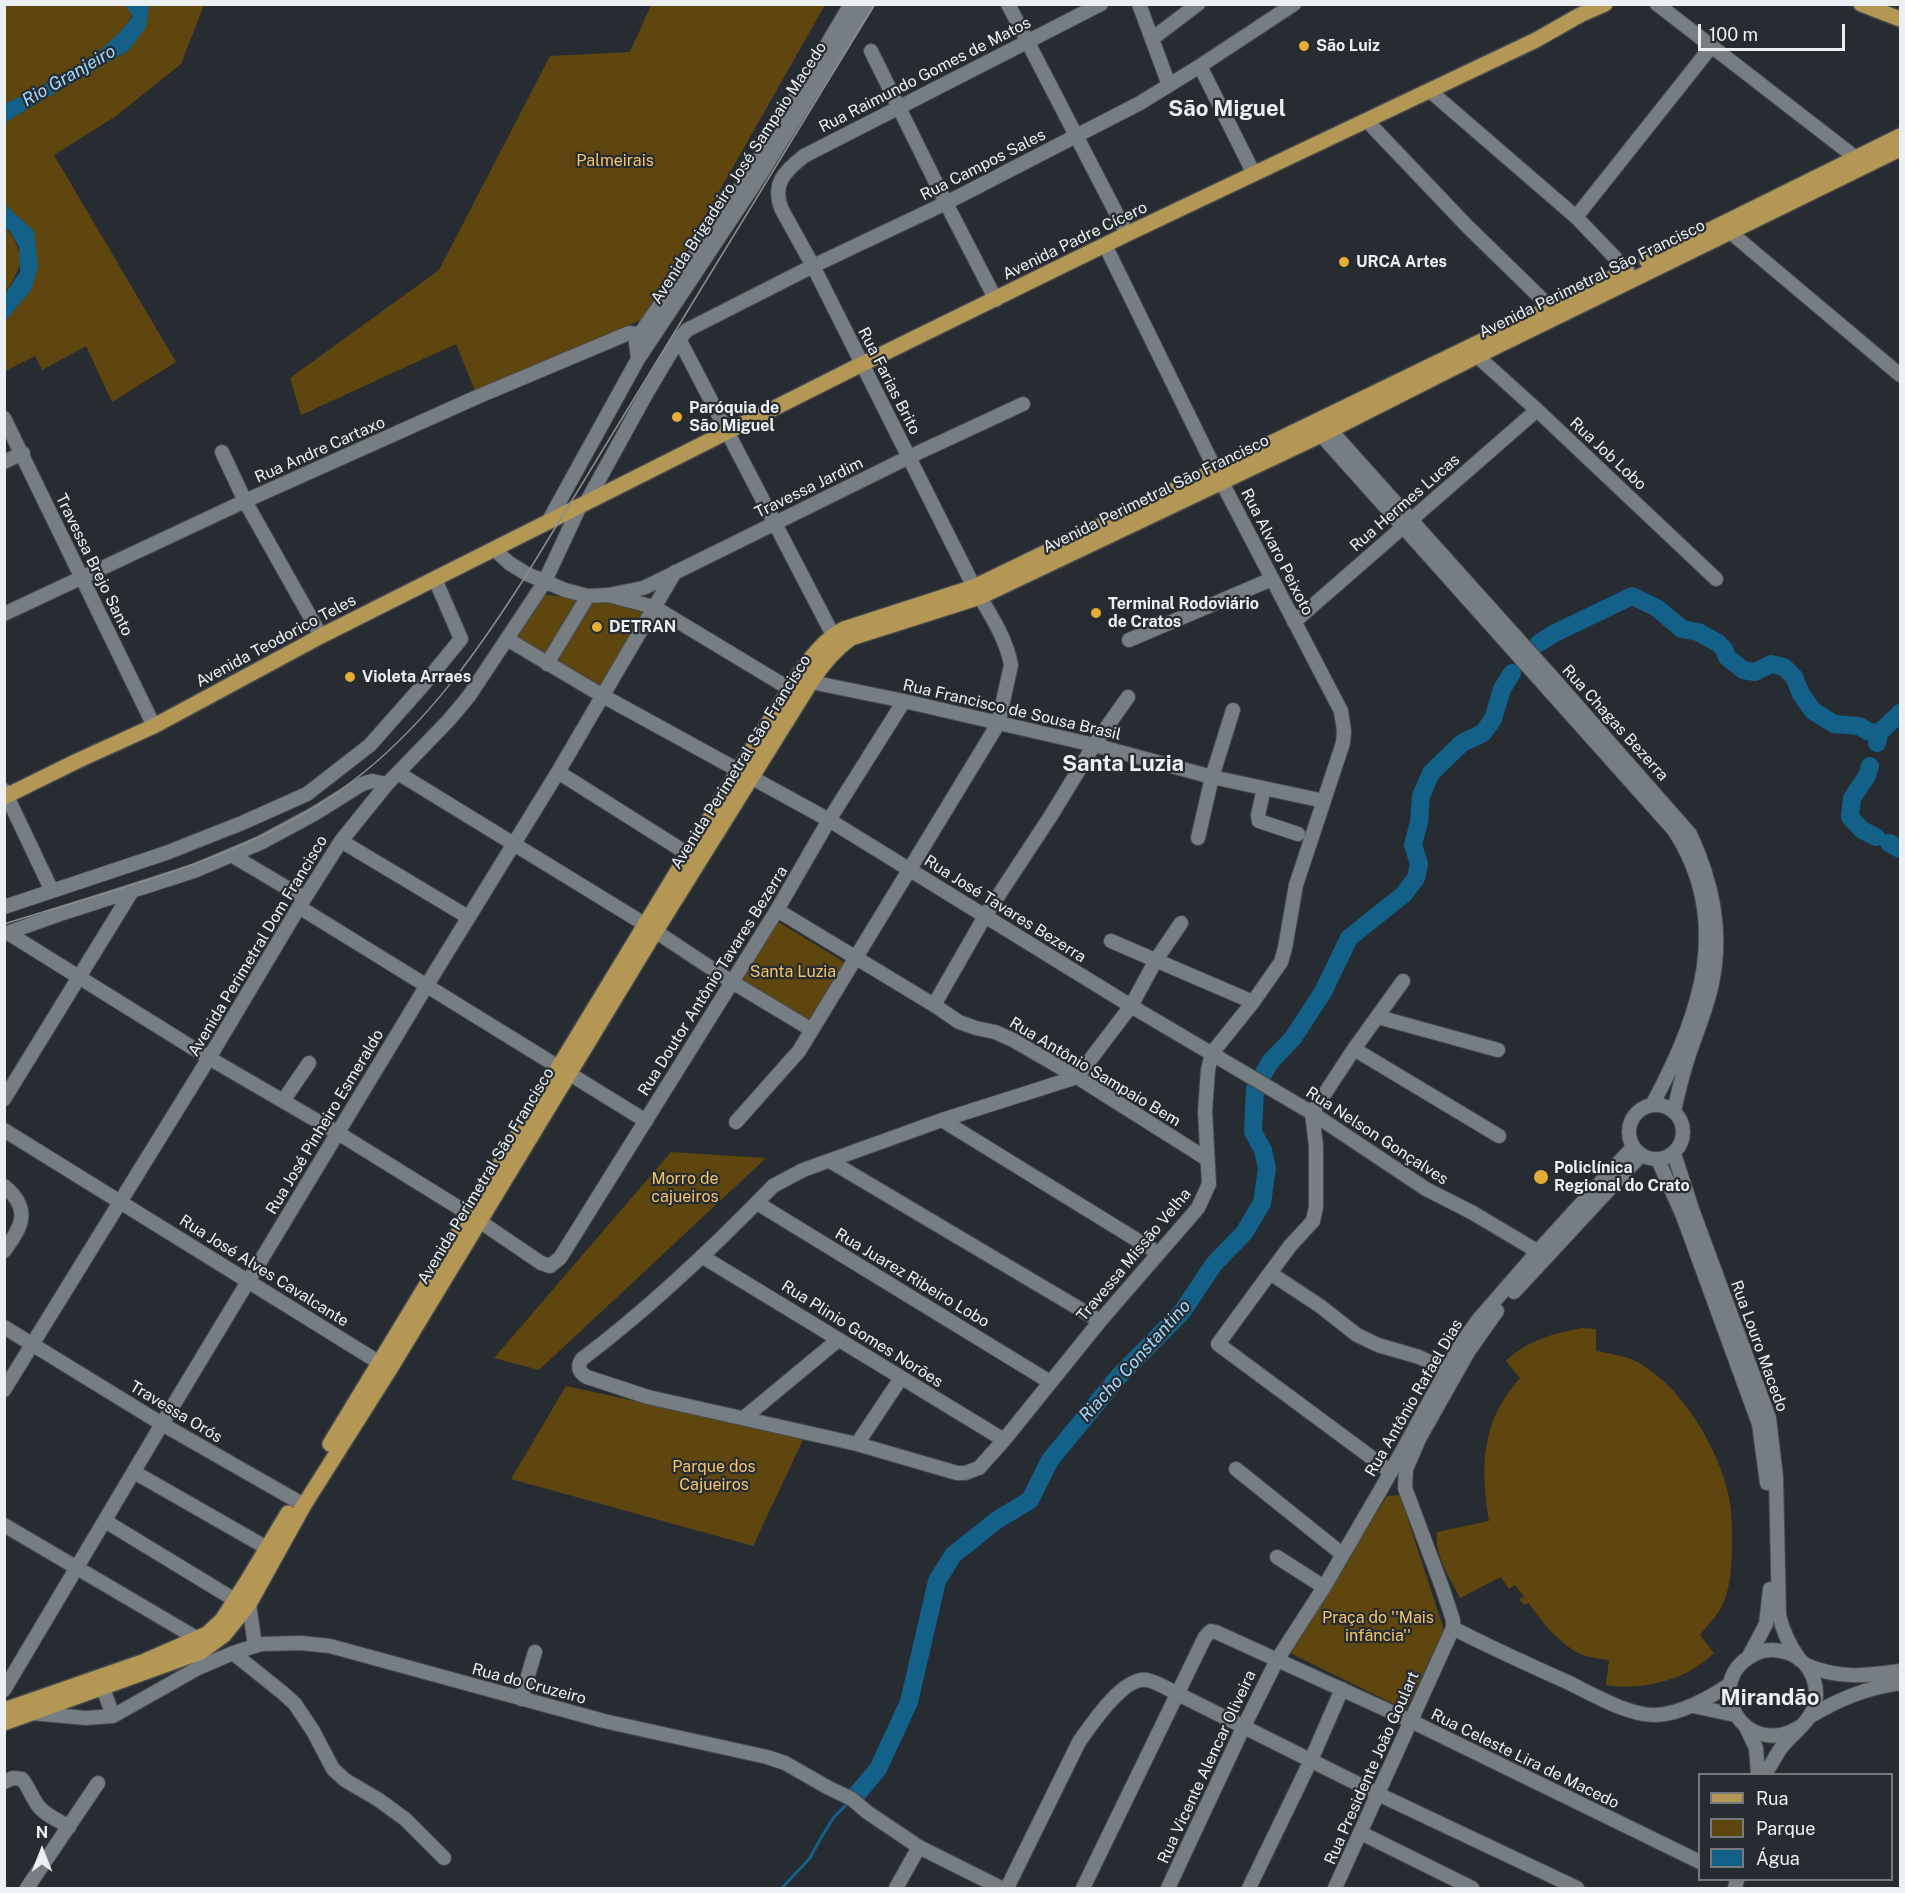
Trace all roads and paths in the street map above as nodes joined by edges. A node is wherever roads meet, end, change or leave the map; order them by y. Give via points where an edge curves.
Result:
1 (851, 4) edge
2 (867, 4) edge
3 (1008, 4) edge
4 (1101, 4) edge
5 (1139, 4) edge
6 (1198, 4) edge
7 (1294, 4) edge
8 (1605, 4) edge
9 (1657, 4) edge
10 (1861, 4) edge
11 (1900, 19) edge
12 (1153, 38) junction
13 (1027, 42) junction
14 (1711, 47) junction
15 (871, 51) dead end
16 (1200, 66) junction
17 (1168, 86) junction
18 (1430, 91) junction
19 (803, 96) junction
20 (898, 108) junction
21 (1367, 121) junction
22 (1076, 136) junction
23 (1900, 136) edge
24 (1900, 149) edge
25 (1856, 158) junction
26 (1254, 174) junction
27 (777, 190) joint
28 (946, 204) junction
29 (1576, 217) junction
30 (1726, 228) junction
31 (1127, 234) junction
32 (1105, 245) junction
33 (813, 266) junction
34 (1628, 271) junction
35 (996, 300) junction
36 (1554, 312) junction
37 (646, 335) junction
38 (679, 339) junction
39 (1477, 356) junction
40 (862, 364) junction
41 (1900, 375) edge
42 (1023, 404) dead end
43 (1537, 410) junction
44 (4, 418) edge
45 (1321, 427) junction
46 (727, 432) junction
47 (222, 452) dead end
48 (22, 453) junction
49 (909, 457) junction
50 (4, 462) edge
51 (1219, 476) junction
52 (245, 501) junction
53 (583, 505) junction
54 (563, 515) joint
55 (548, 522) junction
56 (775, 522) junction
57 (1406, 523) junction
58 (494, 549) junction
59 (675, 572) junction
60 (81, 577) junction
61 (435, 579) junction
62 (1272, 579) junction
63 (1716, 579) dead end
64 (544, 583) junction
65 (977, 592) junction
66 (608, 595) junction
67 (588, 596) junction
68 (654, 607) junction
69 (4, 614) edge
70 (890, 620) junction
71 (1294, 622) junction
72 (833, 634) junction
73 (321, 636) junction
74 (507, 639) junction
75 (1129, 640) dead end
76 (547, 664) junction
77 (805, 678) junction
78 (790, 689) junction
79 (603, 696) junction
80 (1128, 697) dead end
81 (904, 701) junction
82 (1233, 710) dead end
83 (1341, 711) joint
84 (998, 724) junction
85 (154, 726) junction
86 (1094, 745) junction
87 (558, 772) junction
88 (398, 773) junction
89 (745, 773) junction
90 (1212, 777) junction
91 (387, 784) junction
92 (1264, 788) junction
93 (5, 794) edge
94 (1324, 801) junction
95 (829, 820) junction
96 (1298, 834) dead end
97 (1198, 838) dead end
98 (341, 841) junction
99 (513, 844) junction
100 (688, 854) junction
101 (233, 856) junction
102 (909, 869) junction
103 (52, 891) junction
104 (132, 891) junction
105 (301, 903) junction
106 (4, 907) edge
107 (777, 910) junction
108 (985, 916) junction
109 (468, 917) junction
110 (1181, 923) dead end
111 (650, 928) junction
112 (6, 933) edge
113 (1111, 941) dead end
114 (857, 958) junction
115 (1156, 960) junction
116 (79, 978) junction
117 (1403, 981) dead end
118 (732, 982) junction
119 (426, 985) junction
120 (1253, 1002) junction
121 (934, 1005) junction
122 (1131, 1006) junction
123 (1378, 1017) junction
124 (812, 1030) junction
125 (1354, 1049) junction
126 (1498, 1050) dead end
127 (1212, 1053) junction
128 (209, 1058) junction
129 (309, 1063) dead end
130 (563, 1071) junction
131 (1077, 1077) junction
132 (1258, 1081) joint
133 (4, 1100) edge
134 (283, 1101) junction
135 (1652, 1105) junction
136 (1674, 1111) junction
137 (1312, 1113) junction
138 (942, 1120) junction
139 (646, 1121) junction
140 (736, 1122) dead end
141 (4, 1130) edge
142 (338, 1133) junction
143 (1499, 1136) dead end
144 (1637, 1151) junction
145 (1674, 1154) junction
146 (1207, 1159) junction
147 (1658, 1160) junction
148 (830, 1161) junction
149 (4, 1186) edge
150 (120, 1202) junction
151 (757, 1203) junction
152 (474, 1217) junction
153 (4, 1251) edge
154 (1158, 1253) junction
155 (1543, 1254) junction
156 (703, 1257) junction
157 (1270, 1272) junction
158 (249, 1281) junction
159 (1100, 1322) junction
160 (4, 1327) edge
161 (838, 1340) junction
162 (32, 1344) junction
163 (385, 1366) junction
164 (1447, 1370) junction
165 (901, 1378) junction
166 (1050, 1382) junction
167 (4, 1390) edge
168 (1436, 1400) junction
169 (745, 1418) junction
170 (162, 1424) junction
171 (1004, 1440) junction
172 (857, 1444) junction
173 (1236, 1469) dead end
174 (134, 1472) junction
175 (1391, 1472) junction
176 (1384, 1484) junction
177 (1405, 1488) junction
178 (300, 1503) junction
179 (105, 1521) junction
180 (4, 1525) edge
181 (267, 1548) junction
182 (1342, 1554) junction
183 (1277, 1557) dead end
184 (77, 1567) junction
185 (1324, 1587) junction
186 (242, 1602) junction
187 (1453, 1628) junction
188 (198, 1639) junction
189 (255, 1646) junction
190 (535, 1652) dead end
191 (233, 1653) junction
192 (1748, 1658) junction
193 (1277, 1660) junction
194 (1803, 1662) junction
195 (1900, 1671) edge
196 (1900, 1683) edge
197 (1731, 1684) junction
198 (103, 1688) junction
199 (1342, 1689) junction
200 (4, 1690) edge
201 (1178, 1694) junction
202 (521, 1699) junction
203 (1693, 1706) junction
204 (4, 1710) edge
205 (31, 1713) junction
206 (1736, 1715) junction
207 (113, 1716) junction
208 (1809, 1717) junction
209 (1411, 1721) junction
210 (4, 1723) edge
211 (1244, 1726) junction
212 (1746, 1727) junction
213 (1798, 1728) junction
214 (1311, 1760) junction
215 (1758, 1773) edge
216 (1765, 1773) edge
217 (4, 1782) edge
218 (98, 1783) dead end
219 (1378, 1794) junction
220 (69, 1827) junction
221 (1361, 1833) junction
222 (919, 1847) junction
223 (444, 1858) dead end
224 (1698, 1861) edge
225 (27, 1888) edge
226 (896, 1888) edge
227 (1001, 1888) edge
228 (1007, 1888) edge
229 (1083, 1888) edge
230 (1168, 1888) edge
231 (1249, 1888) edge
232 (1335, 1888) edge
233 (1472, 1888) edge
234 (1577, 1888) edge

1 - 19 street, Avenida Brigadeiro José Sampaio Macedo
2 - 19 street, Avenida Brigadeiro José Sampaio Macedo
3 - 13 street
4 - 13 street, Rua Raimundo Gomes de Matos
5 - 12 street
6 - 12 street
7 - 16 street, Rua Campos Sales
8 - 18 main road, Avenida Padre Cícero
9 - 14 street
10 - 11 main road
12 - 17 street
13 - 20 street, Rua Raimundo Gomes de Matos
13 - 22 street
14 - 25 street
14 - 29 street
15 - 20 street
16 - 17 street, Rua Campos Sales
16 - 26 street
17 - 22 street, Rua Campos Sales
18 - 21 main road, Avenida Padre Cícero
18 - 29 street
19 - 37 street, Avenida Brigadeiro José Sampaio Macedo
20 - 27 street, Rua Raimundo Gomes de Matos via 804,156 786,172
20 - 28 street
21 - 26 main road, Avenida Padre Cícero
21 - 36 street
22 - 28 street, Rua Campos Sales
22 - 31 street
23 - 25 main road, Avenida Perimetral São Francisco
24 - 30 main road, Avenida Perimetral São Francisco
25 - 30 main road, Avenida Perimetral São Francisco
26 - 31 main road, Avenida Padre Cícero
27 - 33 street, Rua Farias Brito via 782,210
28 - 33 street, Rua Campos Sales
28 - 35 street
29 - 34 street
30 - 34 main road, Avenida Perimetral São Francisco
30 - 36 main road, Avenida Perimetral São Francisco
30 - 41 street
31 - 32 main road, Avenida Padre Cícero
32 - 35 main road, Avenida Padre Cícero
32 - 51 street, Rua Alvaro Peixoto
33 - 38 street, Rua Campos Sales via 697,324
33 - 40 street, Rua Farias Brito
34 - 36 main road, Avenida Perimetral São Francisco
35 - 40 main road, Avenida Padre Cícero
36 - 39 main road, Avenida Perimetral São Francisco
36 - 45 main road, Avenida Perimetral São Francisco
37 - 52 street, Rua Andre Cartaxo via 629,333
37 - 55 street via 636,342 638,359
38 - 46 street
38 - 53 street
39 - 43 street, Rua Job Lobo
39 - 45 main road, Avenida Perimetral São Francisco
40 - 46 main road, Avenida Padre Cícero
40 - 49 street, Rua Farias Brito
42 - 49 street, Travessa Jardim
43 - 57 street, Rua Hermes Lucas
43 - 63 street, Rua Job Lobo
44 - 48 street, Travessa Brejo Santo
45 - 51 main road, Avenida Perimetral São Francisco
45 - 57 street, Rua Chagas Bezerra
46 - 53 main road, Avenida Padre Cícero
46 - 56 street
47 - 52 street
48 - 50 street
48 - 60 street, Travessa Brejo Santo
49 - 56 street, Travessa Jardim
49 - 65 street, Rua Farias Brito
51 - 62 street, Rua Alvaro Peixoto
51 - 65 main road, Avenida Perimetral São Francisco
52 - 60 street, Rua Andre Cartaxo
52 - 73 street
53 - 54 main road, Avenida Padre Cícero
53 - 64 street, Avenida Perimetral Dom Francisco
54 - 55 main road, Avenida Teodorico Teles
55 - 58 main road, Avenida Teodorico Teles
56 - 59 street, Travessa Jardim
56 - 72 street
57 - 71 street, Rua Hermes Lucas
57 - 135 street, Rua Chagas Bezerra via 1674,830 1691,860 1705,914 1706,955 1694,1013
57 - 136 street, Rua Chagas Bezerra via 1690,834 1710,885 1716,961
58 - 61 main road, Avenida Teodorico Teles
58 - 64 street, Travessa Jardim via 509,563
59 - 66 street, Travessa Jardim via 643,588
59 - 68 street, Rua José Pinheiro Esmeraldo
60 - 69 street, Rua Andre Cartaxo
60 - 85 street, Travessa Brejo Santo
61 - 73 main road, Avenida Teodorico Teles
61 - 103 street via 461,639 370,745 307,794 166,853
62 - 71 street, Rua Alvaro Peixoto
62 - 75 street
64 - 67 street, Travessa Jardim
64 - 74 street, Avenida Perimetral Dom Francisco
65 - 70 main road, Avenida Perimetral São Francisco
65 - 84 street, Rua Farias Brito via 1010,656
66 - 67 street, Travessa Jardim
66 - 68 street, Travessa Jardim
67 - 76 street
68 - 78 street, Travessa Jardim
68 - 79 street, Rua José Pinheiro Esmeraldo
70 - 72 main road, Avenida Perimetral São Francisco
70 - 77 main road, Avenida Perimetral São Francisco via 851,638
71 - 83 street, Rua Alvaro Peixoto
72 - 77 main road, Avenida Perimetral São Francisco via 809,660
73 - 85 main road, Avenida Teodorico Teles
74 - 76 street, Rua José Tavares Bezerra
74 - 88 street, Avenida Perimetral Dom Francisco via 469,696
76 - 79 street, Rua José Tavares Bezerra
77 - 78 main road, Avenida Perimetral São Francisco
77 - 81 street, Rua Francisco de Sousa Brasil
77 - 89 main road, Avenida Perimetral São Francisco
78 - 89 main road, Avenida Perimetral São Francisco
79 - 87 street, Rua José Pinheiro Esmeraldo
79 - 89 street, Rua José Tavares Bezerra
80 - 86 street
81 - 84 street, Rua Francisco de Sousa Brasil
81 - 95 street, Rua Doutor Antônio Tavares Bezerra
82 - 90 street
83 - 94 street, Travessa Missão Velha via 1343,743
84 - 86 street, Rua Francisco de Sousa Brasil
84 - 102 street, Rua Farias Brito
85 - 93 main road, Avenida Teodorico Teles
86 - 90 street, Rua Francisco de Sousa Brasil
86 - 108 street
87 - 99 street, Rua José Pinheiro Esmeraldo
87 - 100 street
88 - 91 street, Avenida Perimetral Dom Francisco
88 - 99 street
89 - 95 street, Rua José Tavares Bezerra
89 - 100 main road, Avenida Perimetral São Francisco
89 - 111 main road, Avenida Perimetral São Francisco
90 - 92 street, Rua Francisco de Sousa Brasil
90 - 97 street
91 - 98 street, Avenida Perimetral Dom Francisco
91 - 101 street via 362,784
92 - 94 street, Rua Francisco de Sousa Brasil
92 - 96 street via 1259,821
93 - 103 street
94 - 120 street, Travessa Missão Velha via 1296,885 1286,948 1281,962
95 - 102 street, Rua José Tavares Bezerra
95 - 107 street, Rua Doutor Antônio Tavares Bezerra
98 - 105 street, Avenida Perimetral Dom Francisco
98 - 109 street
99 - 109 street, Rua José Pinheiro Esmeraldo
99 - 111 street
100 - 111 main road, Avenida Perimetral São Francisco
101 - 104 street
101 - 105 street
102 - 108 street, Rua José Tavares Bezerra
102 - 114 street, Rua Farias Brito
103 - 106 street
104 - 112 street
104 - 116 street
105 - 119 street
105 - 128 street, Avenida Perimetral Dom Francisco
107 - 114 street, Rua Antônio Sampaio Bem
107 - 118 street, Rua Doutor Antônio Tavares Bezerra
108 - 121 street
108 - 122 street, Rua José Tavares Bezerra
109 - 119 street, Rua José Pinheiro Esmeraldo
110 - 115 street
111 - 118 street
111 - 130 main road, Avenida Perimetral São Francisco
112 - 116 street
113 - 115 street
114 - 121 street, Rua Antônio Sampaio Bem
114 - 124 street, Rua Farias Brito
115 - 120 street
115 - 122 street
116 - 128 street
116 - 133 street
117 - 123 street
118 - 124 street
118 - 139 street, Rua Doutor Antônio Tavares Bezerra
119 - 130 street
119 - 142 street, Rua José Pinheiro Esmeraldo
120 - 127 street, Travessa Missão Velha
121 - 131 street, Rua Antônio Sampaio Bem via 959,1022 1013,1040
122 - 127 street, Rua José Tavares Bezerra
122 - 131 street
123 - 125 street
123 - 126 street
124 - 140 street, Rua Farias Brito via 794,1057
125 - 137 street
125 - 143 street
127 - 132 street, Rua José Tavares Bezerra
127 - 146 street, Travessa Missão Velha via 1205,1112
128 - 134 street
128 - 150 street, Avenida Perimetral Dom Francisco
129 - 134 street
130 - 139 street
130 - 152 main road, Avenida Perimetral São Francisco
131 - 138 street
131 - 146 street, Rua Antônio Sampaio Bem
132 - 137 street, Rua Nelson Gonçalves
134 - 142 street
135 - 136 street
135 - 144 street via 1636,1113 1629,1129
136 - 145 street via 1684,1133
137 - 155 street, Rua Nelson Gonçalves via 1426,1189
137 - 157 street via 1316,1146 1313,1221
138 - 148 street
138 - 154 street
139 - 152 street, Rua Doutor Antônio Tavares Bezerra via 560,1258 550,1266
141 - 150 street, Rua José Alves Cavalcante
142 - 152 street
142 - 158 street, Rua José Pinheiro Esmeraldo
144 - 147 street
144 - 155 street, Rua Antônio Rafael Dias
145 - 147 street
145 - 194 street, Rua Louro Macedo via 1769,1418 1776,1477 1779,1615 1783,1632
146 - 154 street, Travessa Missão Velha via 1209,1184 1204,1198
147 - 192 street, Rua Louro Macedo via 1683,1216 1760,1424 1767,1479 1770,1593 1766,1624
148 - 151 street via 783,1180
148 - 159 street
149 - 153 street via 14,1194 20,1210 20,1227
150 - 158 street, Rua José Alves Cavalcante
150 - 162 street, Avenida Perimetral Dom Francisco
151 - 156 street
151 - 166 street, Rua Juarez Ribeiro Lobo
152 - 163 main road, Avenida Perimetral São Francisco
154 - 159 street, Travessa Missão Velha
155 - 164 street, Rua Antônio Rafael Dias via 1478,1320
155 - 168 street, Rua Antônio Rafael Dias via 1482,1331
156 - 161 street, Rua Plinio Gomes Norões
156 - 169 street via 582,1359 579,1367 584,1376 648,1397
157 - 164 street via 1357,1335
157 - 175 street via 1218,1344
158 - 163 street, Rua José Alves Cavalcante
158 - 170 street, Rua José Pinheiro Esmeraldo
159 - 166 street, Travessa Missão Velha
160 - 162 street, Travessa Orós
161 - 165 street, Rua Plinio Gomes Norões
161 - 169 street
162 - 167 street, Avenida Perimetral Dom Francisco
162 - 170 street, Travessa Orós
163 - 178 main road, Avenida Perimetral São Francisco
164 - 168 street, Rua Antônio Rafael Dias
165 - 171 street, Rua Plinio Gomes Norões
165 - 172 street
166 - 171 street, Travessa Missão Velha
168 - 175 street, Rua Antônio Rafael Dias
168 - 177 street, Rua Antônio Rafael Dias via 1409,1459
169 - 172 street
170 - 174 street, Rua José Pinheiro Esmeraldo
170 - 178 street, Travessa Orós
171 - 172 street, Travessa Missão Velha via 979,1468 965,1473
173 - 182 street
174 - 179 street, Rua José Pinheiro Esmeraldo
174 - 181 street
175 - 176 street, Rua Antônio Rafael Dias
176 - 177 street via 1396,1481
176 - 182 street, Rua Antônio Rafael Dias
177 - 187 street, Rua Antônio Rafael Dias
178 - 181 main road, Avenida Perimetral São Francisco
178 - 186 main road, Avenida Perimetral São Francisco
179 - 184 street, Rua José Pinheiro Esmeraldo
179 - 186 street
180 - 184 street
181 - 186 main road, Avenida Perimetral São Francisco
182 - 185 street, Rua Antônio Rafael Dias
183 - 185 street
184 - 188 street
184 - 200 street, Rua José Pinheiro Esmeraldo
185 - 193 street, Rua Antônio Rafael Dias
186 - 188 main road, Avenida Perimetral São Francisco
186 - 189 street
186 - 198 main road, Avenida Perimetral São Francisco via 224,1635 201,1652
187 - 203 street via 1640,1714 1667,1714
187 - 209 street, Rua Presidente João Goulart
188 - 204 main road, Avenida Perimetral São Francisco
189 - 191 street, Rua do Cruzeiro
189 - 202 street, Rua do Cruzeiro via 281,1642 330,1646
190 - 202 street
191 - 207 street, Rua do Cruzeiro
191 - 223 street via 295,1704 333,1770 405,1819
192 - 194 street via 1778,1650
192 - 197 street
193 - 199 street, Rua Celeste Lira de Macedo
193 - 201 street, Rua Celeste Lira de Macedo via 1211,1631
193 - 211 street, Rua Vicente Alencar Oliveira
194 - 195 street via 1826,1673 1850,1677
194 - 208 street via 1816,1686
196 - 208 street via 1851,1694
197 - 203 street
197 - 206 street via 1730,1700
198 - 205 main road, Avenida Perimetral São Francisco
198 - 207 street
199 - 209 street, Rua Celeste Lira de Macedo
199 - 214 street
201 - 211 street
201 - 228 street via 1148,1680 1124,1689 1109,1702 1079,1742
201 - 229 street
202 - 222 street, Rua do Cruzeiro via 785,1763 854,1800
203 - 206 street
205 - 207 street, Rua do Cruzeiro
205 - 210 main road, Avenida Perimetral São Francisco
206 - 212 street
208 - 213 street
209 - 219 street, Rua Presidente João Goulart
209 - 224 street, Rua Celeste Lira de Macedo
211 - 214 street
211 - 230 street, Rua Vicente Alencar Oliveira
212 - 213 street via 1768,1736 1784,1735
212 - 215 street via 1756,1748
213 - 216 street
214 - 219 street
214 - 231 street
217 - 220 street via 22,1779 38,1807
218 - 220 street
219 - 221 street, Rua Presidente João Goulart
219 - 234 street
220 - 225 street
221 - 232 street, Rua Presidente João Goulart
221 - 233 street
222 - 226 street
222 - 227 street, Rua do Cruzeiro

